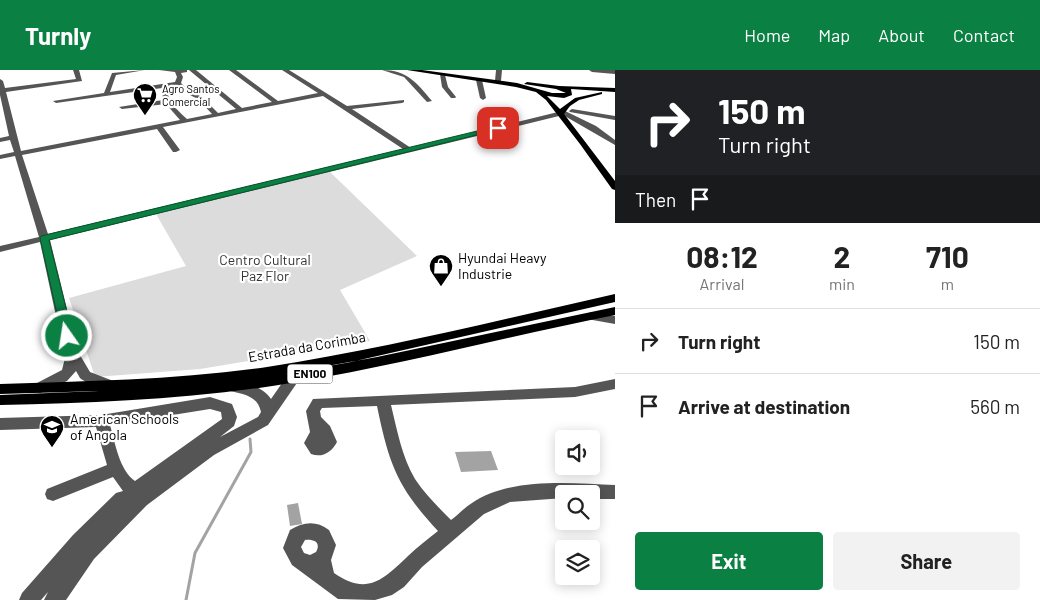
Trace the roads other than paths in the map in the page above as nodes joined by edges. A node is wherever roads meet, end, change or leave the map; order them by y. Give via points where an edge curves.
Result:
1 (76, 70) edge
2 (142, 70) edge
3 (162, 70) edge
4 (192, 70) edge
5 (232, 70) edge
6 (286, 70) edge
7 (385, 70) edge
8 (410, 70) edge
9 (417, 70) edge
10 (498, 70) edge
11 (592, 70) edge
12 (178, 72) junction
13 (615, 72) edge
14 (438, 73) edge
15 (479, 80) junction
16 (498, 81) junction
17 (178, 83) junction
18 (525, 85) junction
19 (1, 86) edge
20 (166, 86) junction
21 (615, 91) edge
22 (125, 93) junction
23 (325, 94) junction
24 (106, 95) junction
25 (453, 97) dead end
26 (483, 98) dead end
27 (3, 101) edge
28 (56, 101) dead end
29 (402, 101) dead end
30 (429, 101) dead end
31 (167, 102) junction
32 (278, 104) junction
33 (134, 106) junction
34 (122, 107) dead end
35 (348, 108) junction
36 (242, 111) junction
37 (562, 111) junction
38 (218, 116) junction
39 (615, 118) edge
40 (186, 122) junction
41 (160, 128) junction
42 (13, 137) junction
43 (0, 140) edge
44 (615, 143) edge
45 (176, 150) dead end
46 (409, 150) junction
47 (18, 154) junction
48 (0, 157) edge
49 (615, 187) edge
50 (44, 238) junction
51 (0, 249) edge
52 (615, 298) edge
53 (615, 311) edge
54 (591, 316) junction
55 (615, 320) edge
56 (71, 351) junction
57 (294, 377) junction
58 (615, 384) edge
59 (111, 386) junction
60 (231, 386) junction
61 (40, 388) junction
62 (0, 389) edge
63 (0, 400) edge
64 (383, 400) junction
65 (269, 414) junction
66 (101, 421) junction
67 (316, 421) dead end
68 (0, 424) edge
69 (116, 468) junction
70 (615, 492) edge
71 (53, 494) dead end
72 (134, 498) junction
73 (450, 532) junction
74 (298, 559) junction
75 (322, 559) junction
76 (327, 579) junction
77 (29, 600) edge
78 (54, 600) edge

1 - 19 street via 80,80
2 - 24 street via 114,74
3 - 12 street
4 - 12 street
4 - 36 street
5 - 32 street
6 - 23 street
7 - 30 street via 406,76
8 - 14 main road
9 - 14 main road
10 - 16 street
11 - 13 street
12 - 17 street
14 - 15 main road
14 - 16 main road
14 - 25 street
15 - 18 main road
15 - 26 street
16 - 18 main road
17 - 20 street
17 - 38 street
18 - 18 main road via 552,95 570,94 561,88
18 - 21 main road
18 - 37 main road via 544,95
19 - 27 street
20 - 22 street
20 - 31 street via 163,97
21 - 37 main road via 575,99
22 - 24 street
22 - 33 street
23 - 32 street
23 - 35 street
24 - 28 street
27 - 42 street
29 - 35 street
31 - 33 street
31 - 40 street
32 - 36 street
33 - 34 street
35 - 46 street
36 - 38 street
37 - 39 street via 568,109
37 - 44 street
37 - 46 street
37 - 49 main road
38 - 40 street
40 - 41 street
41 - 45 street
41 - 47 street
42 - 43 street
42 - 47 street
46 - 50 street
47 - 48 street
47 - 50 street
50 - 51 street
50 - 56 street
52 - 59 main road, Estrada da Corimba / EN100 via 300,366 198,380
53 - 54 main road, Estrada da Corimba / EN100
54 - 55 street
54 - 57 main road, Estrada da Corimba / EN100
56 - 59 street via 85,375
56 - 61 street via 73,365 70,371
57 - 60 main road, Estrada da Corimba / EN100
57 - 65 street
58 - 64 street via 575,392
59 - 61 main road, Estrada da Corimba / EN100
60 - 63 main road, Estrada da Corimba / EN100 via 128,395
60 - 65 street via 260,395 268,404
61 - 62 main road, Estrada da Corimba / EN100
64 - 67 street via 318,404 313,411
64 - 73 street via 406,479 416,495
65 - 72 street
66 - 68 street
66 - 69 street
66 - 72 street via 210,404 223,406 230,412 228,422
69 - 71 street
69 - 72 street via 115,483 119,494
70 - 73 street via 552,490 510,495 478,508
72 - 77 street via 79,541
72 - 78 street
73 - 76 street via 385,588 362,594 345,592
74 - 75 street via 310,564
74 - 75 street via 292,548 293,541 306,530 319,533 325,540 327,548
74 - 76 street
75 - 76 street

